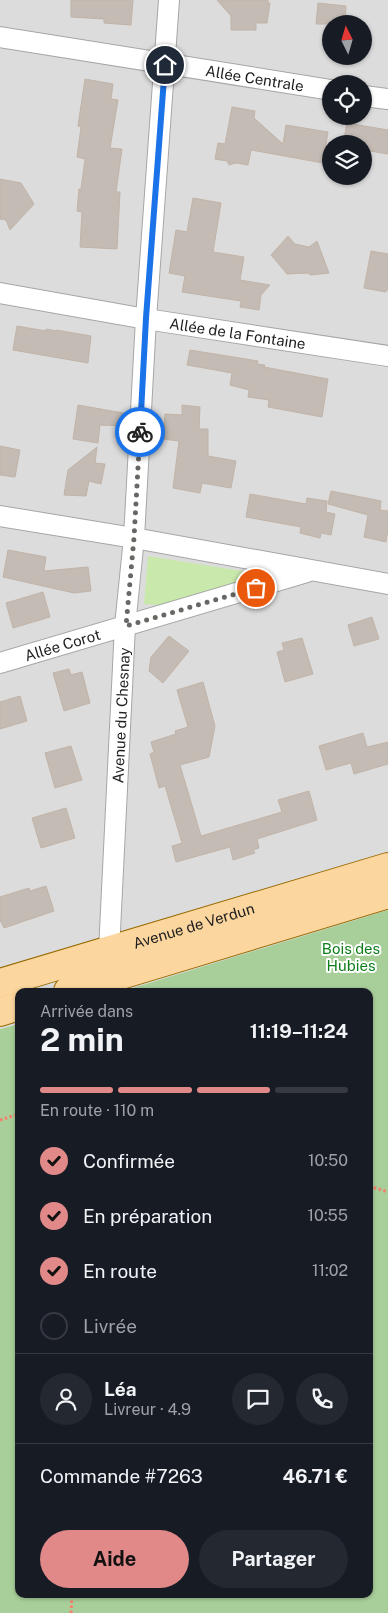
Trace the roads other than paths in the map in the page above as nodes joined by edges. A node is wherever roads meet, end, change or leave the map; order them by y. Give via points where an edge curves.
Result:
1 (169, 0) edge
2 (0, 37) edge
3 (165, 65) junction
4 (322, 89) edge
5 (372, 97) edge
6 (388, 99) edge
7 (0, 293) edge
8 (146, 318) junction
9 (388, 356) edge
10 (0, 516) edge
11 (134, 538) junction
12 (312, 571) junction
13 (388, 584) edge
14 (126, 626) junction
15 (0, 663) edge
16 (388, 867) edge
17 (388, 894) edge
18 (109, 951) junction
19 (0, 983) edge
20 (78, 988) edge
21 (15, 1007) edge
22 (0, 1012) edge

1 - 3 street, Avenue du Chesnay
2 - 3 street, Allée Centrale
3 - 4 street, Allée Centrale
3 - 8 street, Avenue du Chesnay
5 - 6 street
7 - 8 street, Allée de la Fontaine
8 - 9 street, Allée de la Fontaine
8 - 11 street, Avenue du Chesnay
10 - 11 street
11 - 12 street
11 - 14 street, Avenue du Chesnay
12 - 13 street
12 - 14 street, Allée Corot
14 - 15 street, Allée Corot
14 - 18 street, Avenue du Chesnay
16 - 18 main road, Avenue de Verdun
17 - 20 main road, Avenue de Verdun
18 - 19 main road, Avenue de Verdun
21 - 22 main road

